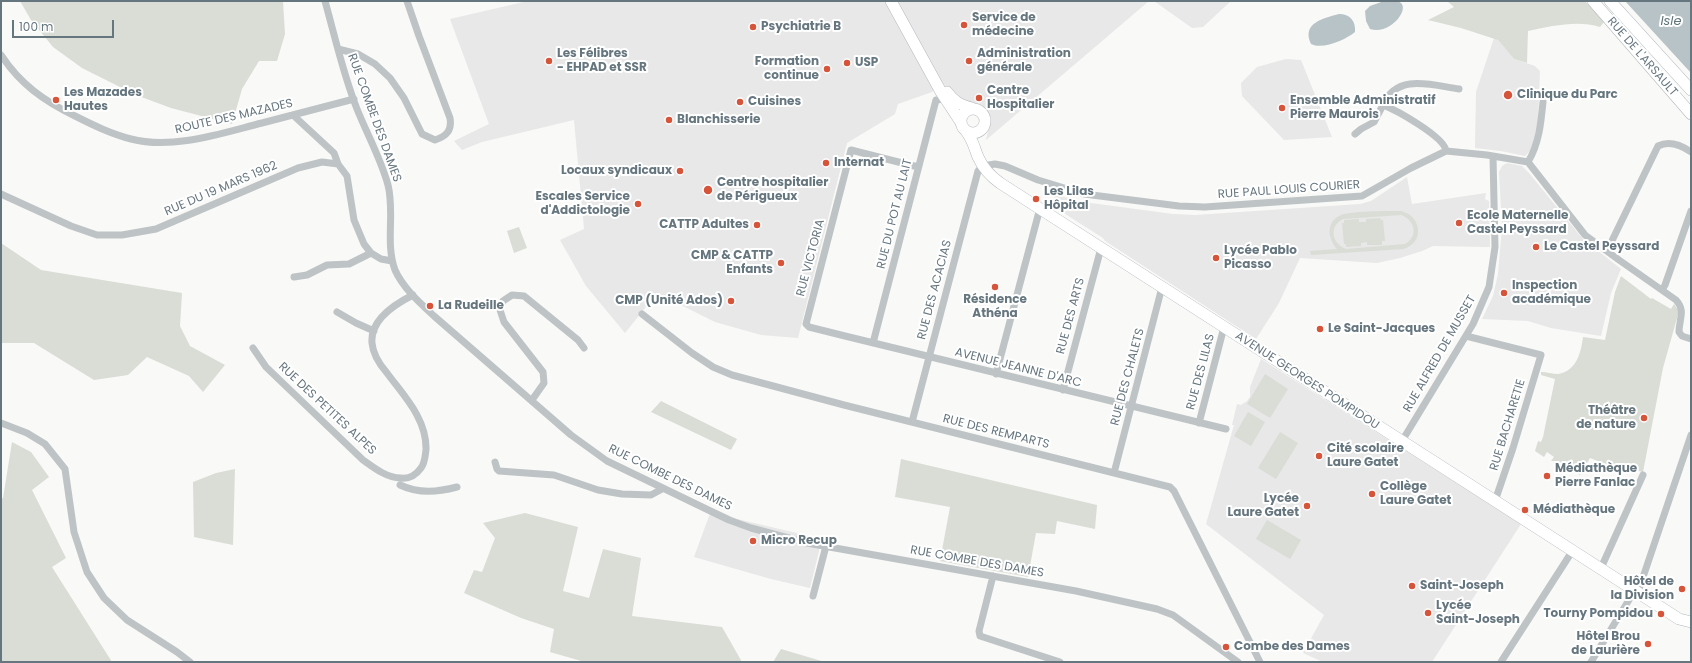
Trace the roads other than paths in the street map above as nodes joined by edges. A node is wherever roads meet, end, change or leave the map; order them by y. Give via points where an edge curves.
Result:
1 (325, 1) edge
2 (408, 1) edge
3 (891, 1) edge
4 (1593, 1) edge
5 (1610, 1) edge
6 (338, 49) junction
7 (919, 50) junction
8 (1, 55) edge
9 (1459, 89) dead end
10 (1691, 90) edge
11 (354, 100) junction
12 (945, 100) junction
13 (1543, 102) dead end
14 (1383, 105) junction
15 (972, 108) junction
16 (1691, 114) edge
17 (293, 115) junction
18 (960, 121) junction
19 (966, 131) junction
20 (981, 131) junction
21 (1355, 134) dead end
22 (1446, 151) junction
23 (1691, 152) edge
24 (1493, 156) junction
25 (1528, 162) junction
26 (338, 164) junction
27 (986, 166) junction
28 (918, 167) junction
29 (1, 194) edge
30 (1040, 208) junction
31 (1691, 211) edge
32 (1101, 248) junction
33 (1607, 251) junction
34 (371, 253) junction
35 (392, 261) junction
36 (294, 277) dead end
37 (1162, 287) junction
38 (1662, 290) junction
39 (413, 295) junction
40 (337, 312) dead end
41 (642, 314) dead end
42 (806, 324) joint
43 (1224, 327) junction
44 (374, 331) junction
45 (1466, 336) junction
46 (1691, 339) edge
47 (873, 343) junction
48 (253, 348) dead end
49 (584, 348) dead end
50 (929, 357) junction
51 (996, 374) junction
52 (1063, 390) junction
53 (532, 400) junction
54 (1131, 407) junction
55 (912, 422) junction
56 (1, 423) edge
57 (1198, 423) junction
58 (1226, 429) dead end
59 (1691, 435) edge
60 (1402, 441) junction
61 (496, 462) dead end
62 (1114, 473) junction
63 (1642, 475) dead end
64 (400, 485) dead end
65 (458, 487) dead end
66 (662, 489) junction
67 (1495, 501) junction
68 (826, 546) junction
69 (1573, 550) junction
70 (1600, 568) junction
71 (993, 576) junction
72 (1636, 591) junction
73 (812, 596) dead end
74 (1667, 610) junction
75 (1691, 616) edge
76 (1691, 622) edge
77 (190, 662) edge
78 (1060, 662) edge
79 (1238, 662) edge
80 (1260, 662) edge
81 (1501, 662) edge
82 (1591, 662) edge

1 - 6 street, RUE COMBE DES DAMES
2 - 6 street via 450,118 449,132 443,137 435,140 422,134 404,98 390,78 375,64 358,54
3 - 7 main road
4 - 16 main road, RUE DE L'ARSAULT
5 - 10 main road
6 - 11 street, RUE COMBE DES DAMES
7 - 12 main road
7 - 15 main road via 933,66 954,101
8 - 17 street, ROUTE DES MAZADES via 16,75 52,105 95,126 132,139 170,143 210,136
9 - 14 street via 1423,84 1402,85 1390,92
11 - 17 street, ROUTE DES MAZADES
11 - 35 street, RUE COMBE DES DAMES via 388,185 392,216
12 - 18 main road
12 - 28 street, RUE DU POT AU LAIT via 936,100
13 - 25 street via 1534,150
14 - 21 street via 1374,122
14 - 22 street via 1394,109 1439,140
15 - 18 main road via 965,111
15 - 20 main road via 982,112 985,117 986,123
17 - 26 street via 334,153
18 - 19 main road
19 - 20 main road via 972,134
19 - 27 main road, AVENUE GEORGES POMPIDOU
20 - 27 main road, AVENUE GEORGES POMPIDOU
22 - 24 street
22 - 27 street, RUE PAUL LOUIS COURIER via 1362,196 1205,207 1084,194 1038,180 1005,166
23 - 33 street via 1671,142 1658,146
24 - 25 street
24 - 45 street, RUE ALFRED DE MUSSET via 1495,247 1492,274 1484,302
25 - 33 street via 1585,235
26 - 29 street, RUE DU 19 MARS 1962 via 322,162 298,168 156,228 122,235 97,235
26 - 34 street via 347,176 354,220 360,238
27 - 30 main road, AVENUE GEORGES POMPIDOU via 991,176
27 - 50 street, RUE DES ACACIAS via 978,171
28 - 42 street, RUE VICTORIA via 851,150
28 - 47 street, RUE DU POT AU LAIT
30 - 32 main road, AVENUE GEORGES POMPIDOU
30 - 51 street
31 - 38 street
32 - 37 main road, AVENUE GEORGES POMPIDOU
32 - 52 street, RUE DES ARTS
33 - 38 street
34 - 35 street
34 - 36 street via 349,264 327,265 307,275
35 - 39 street, RUE COMBE DES DAMES via 400,279
37 - 43 main road, AVENUE GEORGES POMPIDOU
37 - 54 street, RUE DES CHALETS
38 - 46 street via 1680,303 1683,312 1678,332
39 - 44 street via 389,310
39 - 53 street, RUE COMBE DES DAMES
40 - 44 street
41 - 55 street, RUE DES REMPARTS via 692,353 721,371
42 - 47 street, AVENUE JEANNE D'ARC via 809,327
43 - 57 street, RUE DES LILAS
43 - 60 main road, AVENUE GEORGES POMPIDOU
44 - 48 street, RUE DES PETITES ALPES via 373,350 380,365 422,424 426,446 425,458 423,466 410,477 394,478 363,460 266,367
45 - 60 street, RUE ALFRED DE MUSSET
45 - 67 street, RUE BACHARETIE via 1541,355
47 - 50 street, AVENUE JEANNE D'ARC
49 - 53 street via 578,340 524,296 512,295 503,301 500,310 504,322 543,372 544,383
50 - 51 street, AVENUE JEANNE D'ARC
50 - 55 street, RUE DES ACACIAS
51 - 52 street, AVENUE JEANNE D'ARC
52 - 54 street, AVENUE JEANNE D'ARC
53 - 66 street, RUE COMBE DES DAMES via 571,435 608,462
54 - 57 street, AVENUE JEANNE D'ARC
54 - 62 street, RUE DES CHALETS
55 - 62 street, RUE DES REMPARTS
56 - 77 street via 27,433 45,444 64,470 74,532 87,572 104,598 127,620
57 - 58 street, AVENUE JEANNE D'ARC
59 - 72 street
60 - 67 main road, AVENUE GEORGES POMPIDOU
61 - 66 street via 499,471 554,475 609,492 651,495
62 - 80 street, RUE DES REMPARTS via 1174,490
63 - 70 street
64 - 65 street via 425,492
66 - 68 street, RUE COMBE DES DAMES via 751,528
67 - 69 main road, AVENUE GEORGES POMPIDOU
68 - 71 street, RUE COMBE DES DAMES
68 - 73 street
69 - 70 main road, AVENUE GEORGES POMPIDOU
69 - 81 street
70 - 72 main road, AVENUE GEORGES POMPIDOU
71 - 78 street via 979,631 980,636
71 - 79 street, RUE COMBE DES DAMES via 1076,591 1163,611
72 - 74 main road, AVENUE GEORGES POMPIDOU
72 - 82 street
74 - 75 main road, AVENUE GEORGES POMPIDOU via 1682,616
74 - 76 main road, AVENUE GEORGES POMPIDOU via 1683,621

